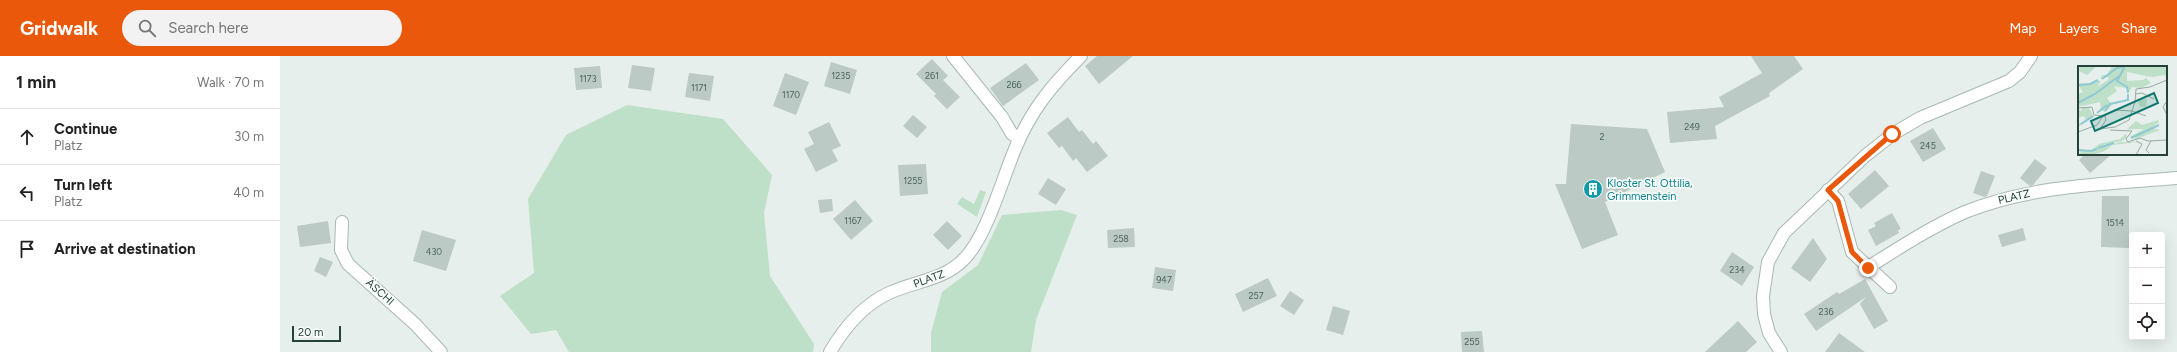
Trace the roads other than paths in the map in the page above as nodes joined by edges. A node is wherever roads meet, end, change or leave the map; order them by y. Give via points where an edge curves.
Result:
1 (953, 56) edge
2 (1081, 56) edge
3 (2031, 56) edge
4 (1019, 138) junction
5 (2177, 178) edge
6 (1828, 190) junction
7 (342, 222) dead end
8 (1868, 268) junction
9 (1890, 287) dead end
10 (441, 352) edge
11 (830, 352) edge
12 (1781, 352) edge

1 - 4 street via 1002,117 1012,134
2 - 4 street, PLATZ via 1046,93 1031,114
3 - 6 street via 2020,72 2009,81 1920,118 1892,134
4 - 11 street, PLATZ via 977,245 965,259 949,272 889,293 863,310 844,329
5 - 8 street, PLATZ via 2055,188 2000,200 1965,212 1917,237
6 - 8 street via 1838,201 1852,252
6 - 12 street via 1784,233 1768,262 1762,296 1764,314 1769,333
7 - 10 street, ÄSCHI via 341,250 348,264
8 - 9 street

